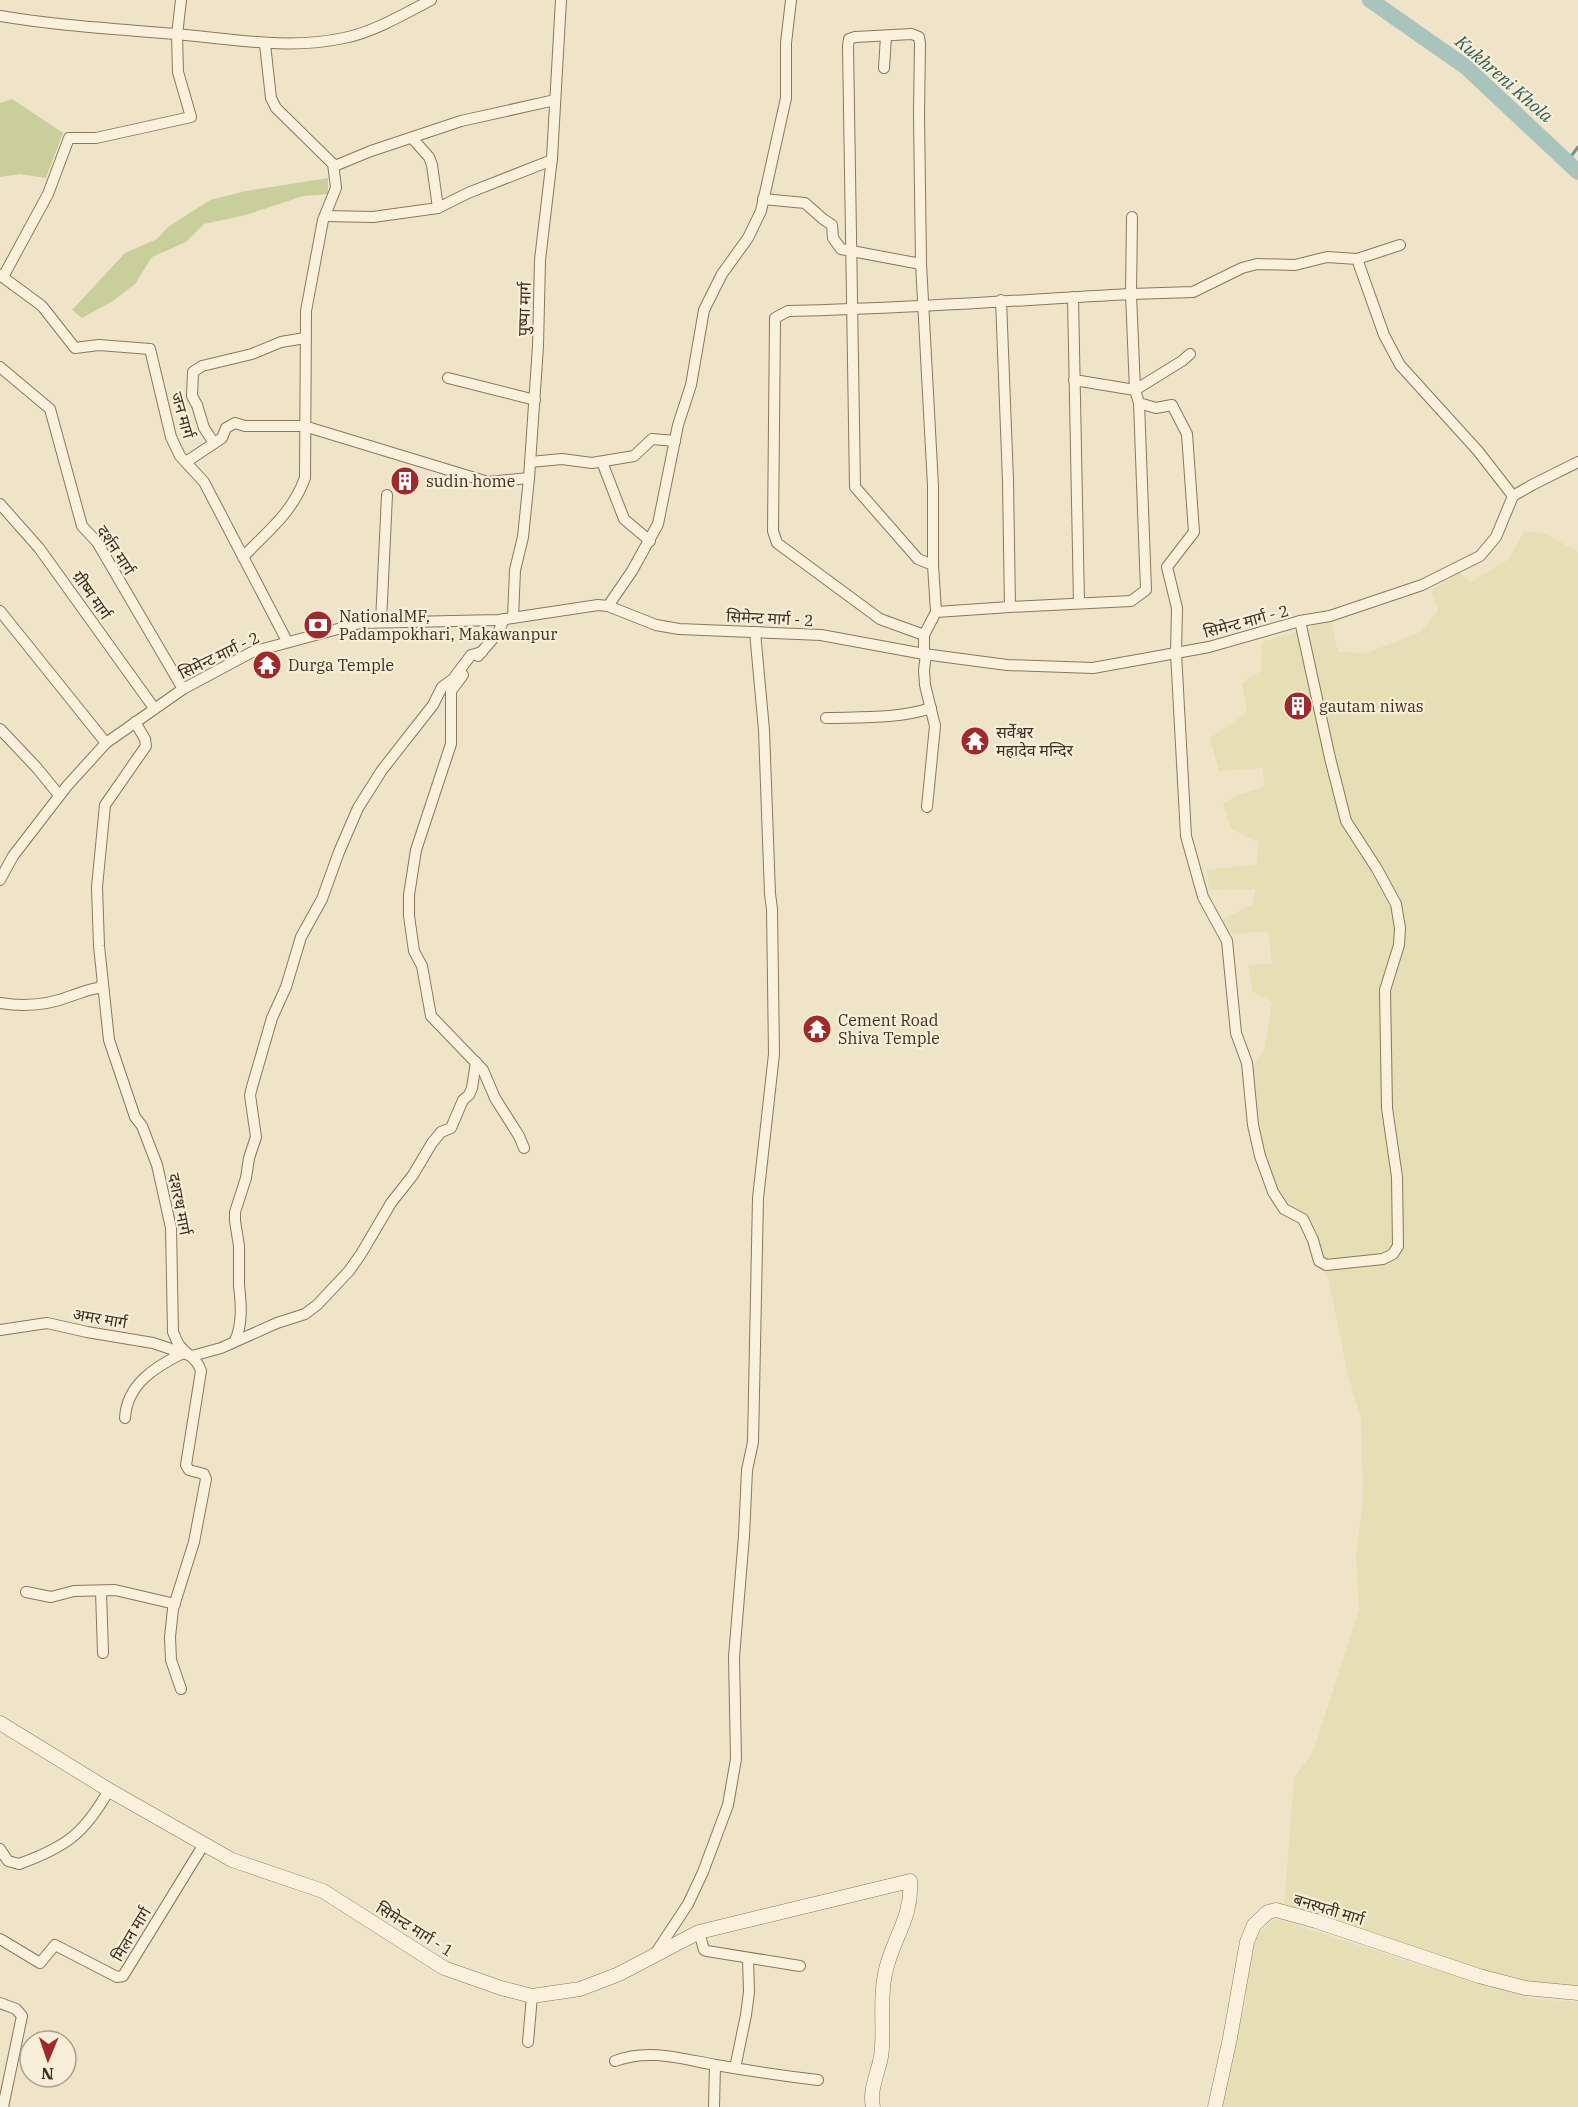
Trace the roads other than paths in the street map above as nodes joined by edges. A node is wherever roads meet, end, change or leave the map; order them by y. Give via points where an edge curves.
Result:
1 (181, 0) edge
2 (431, 0) edge
3 (561, 0) edge
4 (791, 0) edge
5 (0, 16) edge
6 (177, 34) junction
7 (886, 36) junction
8 (265, 44) junction
9 (884, 68) dead end
10 (555, 100) junction
11 (412, 138) junction
12 (552, 160) junction
13 (333, 164) junction
14 (763, 199) junction
15 (438, 208) junction
16 (325, 216) junction
17 (1132, 217) dead end
18 (1400, 245) dead end
19 (852, 252) junction
20 (1357, 259) junction
21 (921, 264) junction
22 (2, 276) edge
23 (1131, 294) junction
24 (1074, 297) junction
25 (1001, 300) junction
26 (925, 306) junction
27 (854, 310) junction
28 (305, 338) junction
29 (1190, 354) dead end
30 (0, 367) edge
31 (448, 378) dead end
32 (1074, 380) junction
33 (1135, 390) junction
34 (535, 400) junction
35 (1139, 403) junction
36 (303, 426) junction
37 (675, 441) junction
38 (214, 443) junction
39 (186, 462) junction
40 (530, 462) junction
41 (602, 462) junction
42 (1578, 462) edge
43 (529, 478) junction
44 (387, 495) dead end
45 (1513, 496) junction
46 (0, 504) edge
47 (650, 540) junction
48 (243, 556) junction
49 (933, 565) junction
50 (1079, 603) junction
51 (608, 606) junction
52 (1010, 607) junction
53 (0, 610) edge
54 (936, 612) junction
55 (509, 619) junction
56 (1300, 621) junction
57 (381, 622) junction
58 (755, 632) junction
59 (924, 634) junction
60 (287, 641) junction
61 (482, 652) junction
62 (1176, 653) junction
63 (925, 654) junction
64 (183, 689) junction
65 (154, 708) junction
66 (931, 708) junction
67 (826, 718) dead end
68 (135, 722) junction
69 (0, 729) edge
70 (106, 743) junction
71 (59, 795) junction
72 (927, 807) dead end
73 (0, 880) edge
74 (102, 984) junction
75 (0, 1003) edge
76 (476, 1062) junction
77 (524, 1148) dead end
78 (0, 1330) edge
79 (236, 1341) junction
80 (188, 1355) junction
81 (125, 1418) dead end
82 (100, 1591) junction
83 (26, 1592) dead end
84 (175, 1605) junction
85 (104, 1653) dead end
86 (181, 1689) dead end
87 (0, 1723) edge
88 (109, 1790) junction
89 (204, 1844) junction
90 (0, 1849) edge
91 (699, 1932) junction
92 (0, 1939) edge
93 (654, 1955) junction
94 (748, 1958) junction
95 (800, 1966) dead end
96 (1578, 1993) edge
97 (532, 1996) junction
98 (0, 2003) edge
99 (528, 2042) dead end
100 (615, 2061) dead end
101 (715, 2065) junction
102 (735, 2068) junction
103 (818, 2080) dead end
104 (3, 2107) edge
105 (714, 2107) edge
106 (873, 2107) edge
107 (1215, 2107) edge

1 - 6 street
2 - 8 street via 347,38 313,44
3 - 10 street, पुष्पा मार्ग
4 - 14 street via 786,98
5 - 6 street via 52,25
6 - 8 street
6 - 22 street via 178,72 191,117 96,138 69,138 48,194
7 - 9 street
7 - 19 street via 849,39
7 - 21 street via 912,34 919,37 920,43
8 - 13 street via 271,98 276,108
10 - 11 street via 461,120
10 - 12 street, पुष्पा मार्ग
11 - 13 street
11 - 15 street via 432,165
12 - 15 street
12 - 34 street, पुष्पा मार्ग via 540,260
13 - 16 street via 336,188
14 - 19 street via 805,203 832,225 833,238 841,249
14 - 37 street via 748,238 722,274 704,310 691,385
15 - 16 street via 373,217
16 - 28 street via 306,311
17 - 23 street
18 - 20 street
19 - 21 street
19 - 27 street
20 - 23 street via 1327,257 1295,266 1257,264 1193,292
20 - 45 street via 1384,336 1400,366 1478,451
21 - 26 street
22 - 39 street, जन मार्ग via 42,306 75,348 99,345 150,349 171,437
23 - 24 street
23 - 33 street
24 - 25 street
24 - 32 street
25 - 26 street
25 - 52 street
26 - 27 street
26 - 49 street
27 - 49 street via 855,487 918,559
27 - 59 street via 788,311 775,318 773,531 777,543 880,619
28 - 36 street
28 - 38 street via 281,342 193,372 192,396
29 - 33 street
30 - 64 street, दर्शन मार्ग via 50,409 82,526 97,542
31 - 34 street
32 - 33 street
32 - 50 street
33 - 35 street
34 - 40 street, पुष्पा मार्ग
35 - 50 street via 1146,590 1131,601
35 - 62 street via 1150,408 1172,405 1187,434 1194,532 1167,567 1177,608
36 - 38 street via 235,423
36 - 43 street via 488,482
36 - 48 street via 304,477 297,497
37 - 41 street via 652,439 634,456
37 - 47 street via 658,524
38 - 39 street
39 - 48 street, जन मार्ग via 204,482
40 - 41 street
40 - 43 street, पुष्पा मार्ग
41 - 47 street via 624,519
42 - 45 street
43 - 55 street, पुष्पा मार्ग
44 - 57 street
45 - 56 street, सिमेन्ट मार्ग - 2 via 1496,537 1480,556 1422,585 1330,616
46 - 65 street, ग्रीष्म मार्ग via 39,548
47 - 51 street
48 - 60 street, जन मार्ग
49 - 54 street
50 - 52 street
51 - 55 street, सिमेन्ट मार्ग - 2
51 - 58 street, सिमेन्ट मार्ग - 2 via 656,625
52 - 54 street
53 - 70 street
54 - 59 street
55 - 57 street, सिमेन्ट मार्ग - 2
55 - 61 street
56 - 62 street, सिमेन्ट मार्ग - 2
56 - 62 street via 1346,821 1396,904 1400,928 1399,945 1385,990 1387,1108 1397,1177 1398,1246 1394,1254 1383,1259 1326,1265 1319,1261 1303,1220 1284,1209 1273,1192 1260,1156 1247,1063 1236,1033 1227,941 1203,897 1186,836
57 - 60 street, सिमेन्ट मार्ग - 2 via 360,622
58 - 63 street, सिमेन्ट मार्ग - 2 via 821,635
58 - 93 street via 764,730 774,1054 758,1198 753,1442 747,1470 734,1657 736,1759 728,1805 703,1872 688,1904
59 - 63 street
60 - 64 street, सिमेन्ट मार्ग - 2 via 252,652
61 - 76 street via 451,691 451,744 416,850 409,895 414,951 422,966 431,1016
61 - 79 street via 471,655 442,687 433,705 365,795 322,899 301,938 272,1018 250,1095 256,1137 235,1212 242,1298
62 - 63 street, सिमेन्ट मार्ग - 2 via 1093,668 1006,665
63 - 66 street
64 - 65 street, सिमेन्ट मार्ग - 2
65 - 68 street, सिमेन्ट मार्ग - 2
66 - 67 street via 898,715
66 - 72 street via 935,726
68 - 70 street, सिमेन्ट मार्ग - 2
68 - 74 street, दशरथ मार्ग via 146,746 105,805 97,887
69 - 71 street
70 - 71 street, सिमेन्ट मार्ग - 2
71 - 73 street, सिमेन्ट मार्ग - 2 via 13,856
74 - 75 street via 32,1006
74 - 80 street, दशरथ मार्ग via 109,1040 135,1117 157,1165 171,1228 173,1332
76 - 77 street
76 - 79 street via 472,1088 451,1128 441,1132 432,1143 340,1281 305,1314
78 - 80 street, अमर मार्ग via 47,1323 153,1343
79 - 80 street
80 - 81 street via 169,1360 138,1383
80 - 84 street, दशरथ मार्ग via 201,1371 186,1465 206,1479 194,1542
82 - 83 street via 74,1591 51,1597
82 - 84 street via 115,1590
82 - 85 street
84 - 86 street, दशरथ मार्ग via 171,1660
87 - 88 street, सिमेन्ट मार्ग - 1
88 - 89 street, सिमेन्ट मार्ग - 1
88 - 90 street via 95,1815 72,1840 19,1864 9,1861
89 - 92 street, मिलन मार्ग via 123,1976 117,1977 55,1945 40,1963
89 - 97 street, सिमेन्ट मार्ग - 1 via 232,1860 323,1891 444,1968
91 - 93 street, सिमेन्ट मार्ग - 1
91 - 94 street via 704,1950
91 - 106 street, सिमेन्ट मार्ग - 1 via 910,1881 905,1923 885,1972 883,2038
93 - 97 street, सिमेन्ट मार्ग - 1 via 580,1989
94 - 95 street
94 - 102 street via 749,1992
96 - 107 street, बनस्पती मार्ग via 1525,1988 1479,1976 1276,1910 1254,1924 1247,1942
97 - 99 street
98 - 104 street via 16,2008 22,2016
100 - 101 street via 627,2056 665,2054
101 - 102 street
101 - 105 street
102 - 103 street

